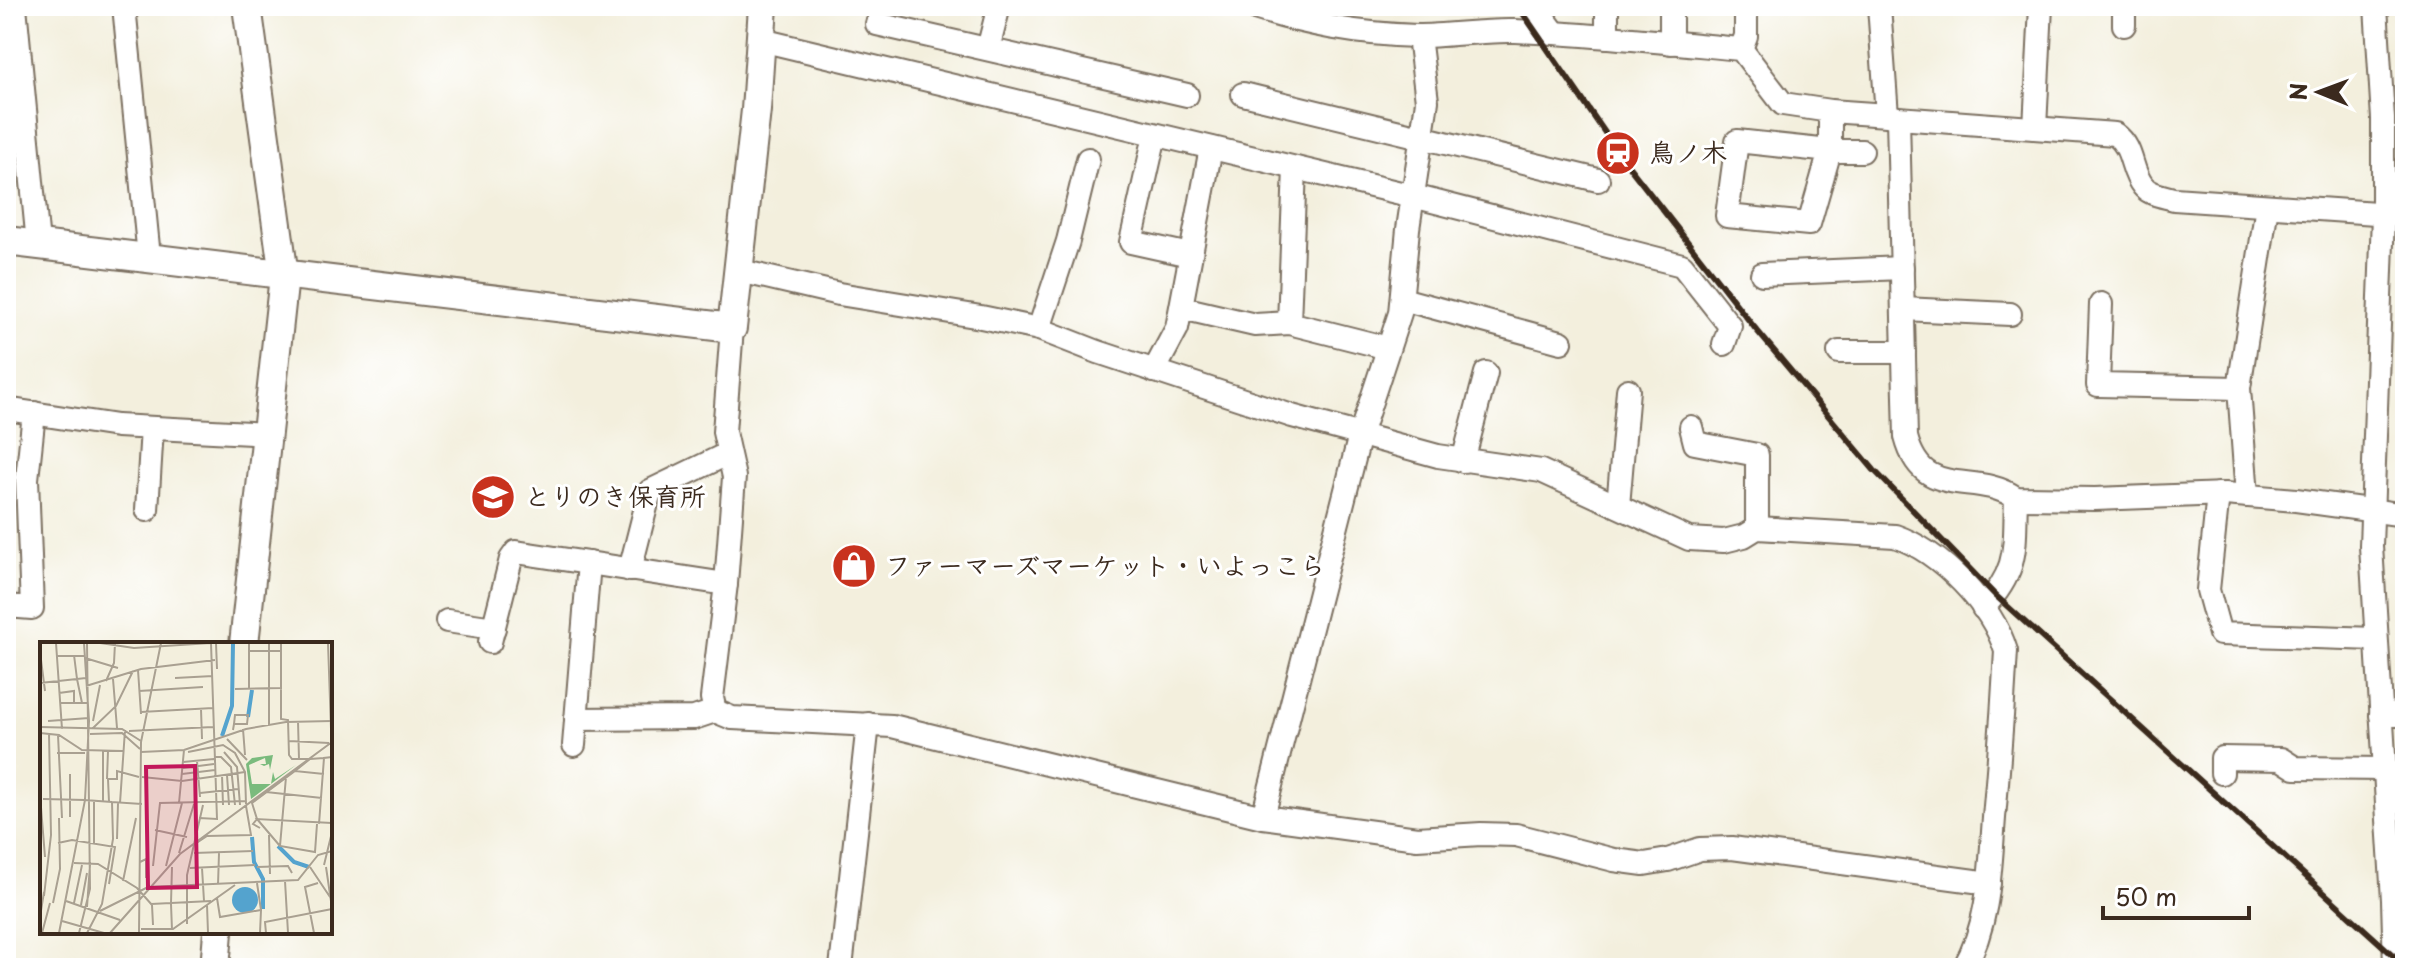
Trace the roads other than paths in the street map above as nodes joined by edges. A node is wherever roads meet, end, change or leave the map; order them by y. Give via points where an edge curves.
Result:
1 (15, 6) edge
2 (124, 6) edge
3 (247, 6) edge
4 (763, 6) edge
5 (999, 6) edge
6 (1248, 6) edge
7 (1535, 6) edge
8 (1607, 6) edge
9 (1671, 6) edge
10 (1746, 6) edge
11 (1879, 6) edge
12 (2041, 6) edge
13 (2376, 6) edge
14 (877, 24) dead end
15 (1555, 33) junction
16 (1419, 36) junction
17 (1607, 37) junction
18 (761, 40) junction
19 (1671, 43) junction
20 (988, 49) junction
21 (1741, 49) junction
22 (1243, 94) dead end
23 (1187, 95) dead end
24 (1830, 111) junction
25 (1892, 116) junction
26 (2035, 128) junction
27 (1155, 135) junction
28 (1422, 136) junction
29 (1211, 148) junction
30 (1830, 151) junction
31 (1862, 151) dead end
32 (1088, 159) dead end
33 (1295, 168) junction
34 (1598, 180) dead end
35 (1413, 196) junction
36 (2267, 206) junction
37 (2394, 215) edge
38 (6, 241) edge
39 (38, 244) junction
40 (1190, 255) junction
41 (149, 257) junction
42 (1902, 268) junction
43 (740, 271) junction
44 (1762, 274) dead end
45 (284, 276) junction
46 (1402, 299) junction
47 (2101, 304) dead end
48 (1182, 308) junction
49 (1903, 309) junction
50 (2010, 314) dead end
51 (1289, 323) junction
52 (732, 328) junction
53 (1039, 329) junction
54 (1561, 342) dead end
55 (1724, 344) dead end
56 (1388, 348) junction
57 (1839, 352) dead end
58 (1904, 352) junction
59 (1154, 371) junction
60 (1486, 373) dead end
61 (2239, 388) junction
62 (1628, 390) dead end
63 (6, 409) edge
64 (34, 413) junction
65 (1691, 427) dead end
66 (152, 428) junction
67 (268, 434) junction
68 (1360, 435) junction
69 (727, 454) junction
70 (1463, 461) junction
71 (2218, 494) junction
72 (2247, 496) junction
73 (2016, 498) junction
74 (1618, 506) junction
75 (147, 510) dead end
76 (2371, 511) junction
77 (2405, 515) edge
78 (1757, 528) junction
79 (589, 563) junction
80 (630, 570) junction
81 (726, 584) junction
82 (6, 606) edge
83 (1983, 608) junction
84 (447, 621) dead end
85 (2376, 639) junction
86 (244, 642) edge
87 (715, 711) junction
88 (2381, 715) junction
89 (2405, 715) edge
90 (576, 719) junction
91 (868, 724) junction
92 (574, 745) dead end
93 (2385, 769) junction
94 (2222, 773) dead end
95 (1263, 817) junction
96 (1989, 883) junction
97 (218, 934) edge
98 (215, 968) edge
99 (841, 968) edge
100 (1964, 968) edge
101 (2395, 968) edge

1 - 39 street
2 - 41 street
3 - 45 street
4 - 18 street
5 - 20 street
6 - 16 street via 1318,27
7 - 15 street
8 - 17 street
9 - 19 street
10 - 21 street
11 - 25 street
12 - 26 street
13 - 37 street
14 - 20 street
15 - 16 street
15 - 17 street
16 - 28 street via 1427,101
17 - 19 street
18 - 27 street
18 - 43 street
19 - 21 street
20 - 23 street
21 - 24 street via 1783,104
22 - 28 street
24 - 25 street
24 - 30 street
25 - 26 street
25 - 42 street
26 - 36 street via 2115,134 2126,142 2142,186 2152,193
27 - 29 street
27 - 40 street via 1131,242
28 - 34 street
28 - 35 street
29 - 33 street
29 - 40 street
30 - 30 street via 1809,224 1727,216 1737,141
30 - 31 street
32 - 53 street
33 - 35 street
33 - 51 street
35 - 46 street
35 - 55 street via 1682,265 1730,326
36 - 37 street
36 - 61 street
37 - 76 street
38 - 39 street
39 - 41 street
40 - 48 street
41 - 45 street
42 - 44 street
42 - 49 street
43 - 52 street
43 - 53 street
45 - 52 street
45 - 67 street
46 - 54 street
46 - 56 street
47 - 61 street via 2098,385
48 - 51 street via 1255,325
48 - 59 street
49 - 50 street
49 - 58 street
51 - 56 street
52 - 69 street
53 - 59 street
56 - 68 street
57 - 58 street
58 - 73 street via 1911,457 1937,478 2006,491
59 - 68 street
60 - 70 street
61 - 72 street
62 - 74 street
63 - 64 street
64 - 66 street
64 - 82 street via 27,479 32,608
65 - 78 street via 1695,443 1757,455
66 - 67 street
66 - 75 street
67 - 86 street
68 - 70 street
68 - 95 street
69 - 80 street via 650,491
69 - 81 street via 734,477
70 - 74 street via 1541,471
71 - 72 street
71 - 73 street
71 - 85 street via 2208,590 2220,634
72 - 76 street
73 - 83 street via 2014,559 2008,576
74 - 78 street via 1689,539 1724,541
76 - 77 street
76 - 85 street
78 - 83 street via 1895,536 1912,542
79 - 80 street
79 - 84 street via 516,552 492,635
79 - 90 street
80 - 81 street
81 - 87 street via 712,698
83 - 96 street via 2000,631 2006,651
85 - 88 street
87 - 90 street via 694,718
87 - 91 street via 732,718
88 - 89 street
88 - 93 street
90 - 92 street
91 - 95 street
91 - 99 street
93 - 94 street via 2295,768 2281,759 2222,758
93 - 101 street
95 - 96 street via 1417,838 1516,835 1644,864 1700,849 1732,848
96 - 100 street via 1983,922
97 - 98 street

